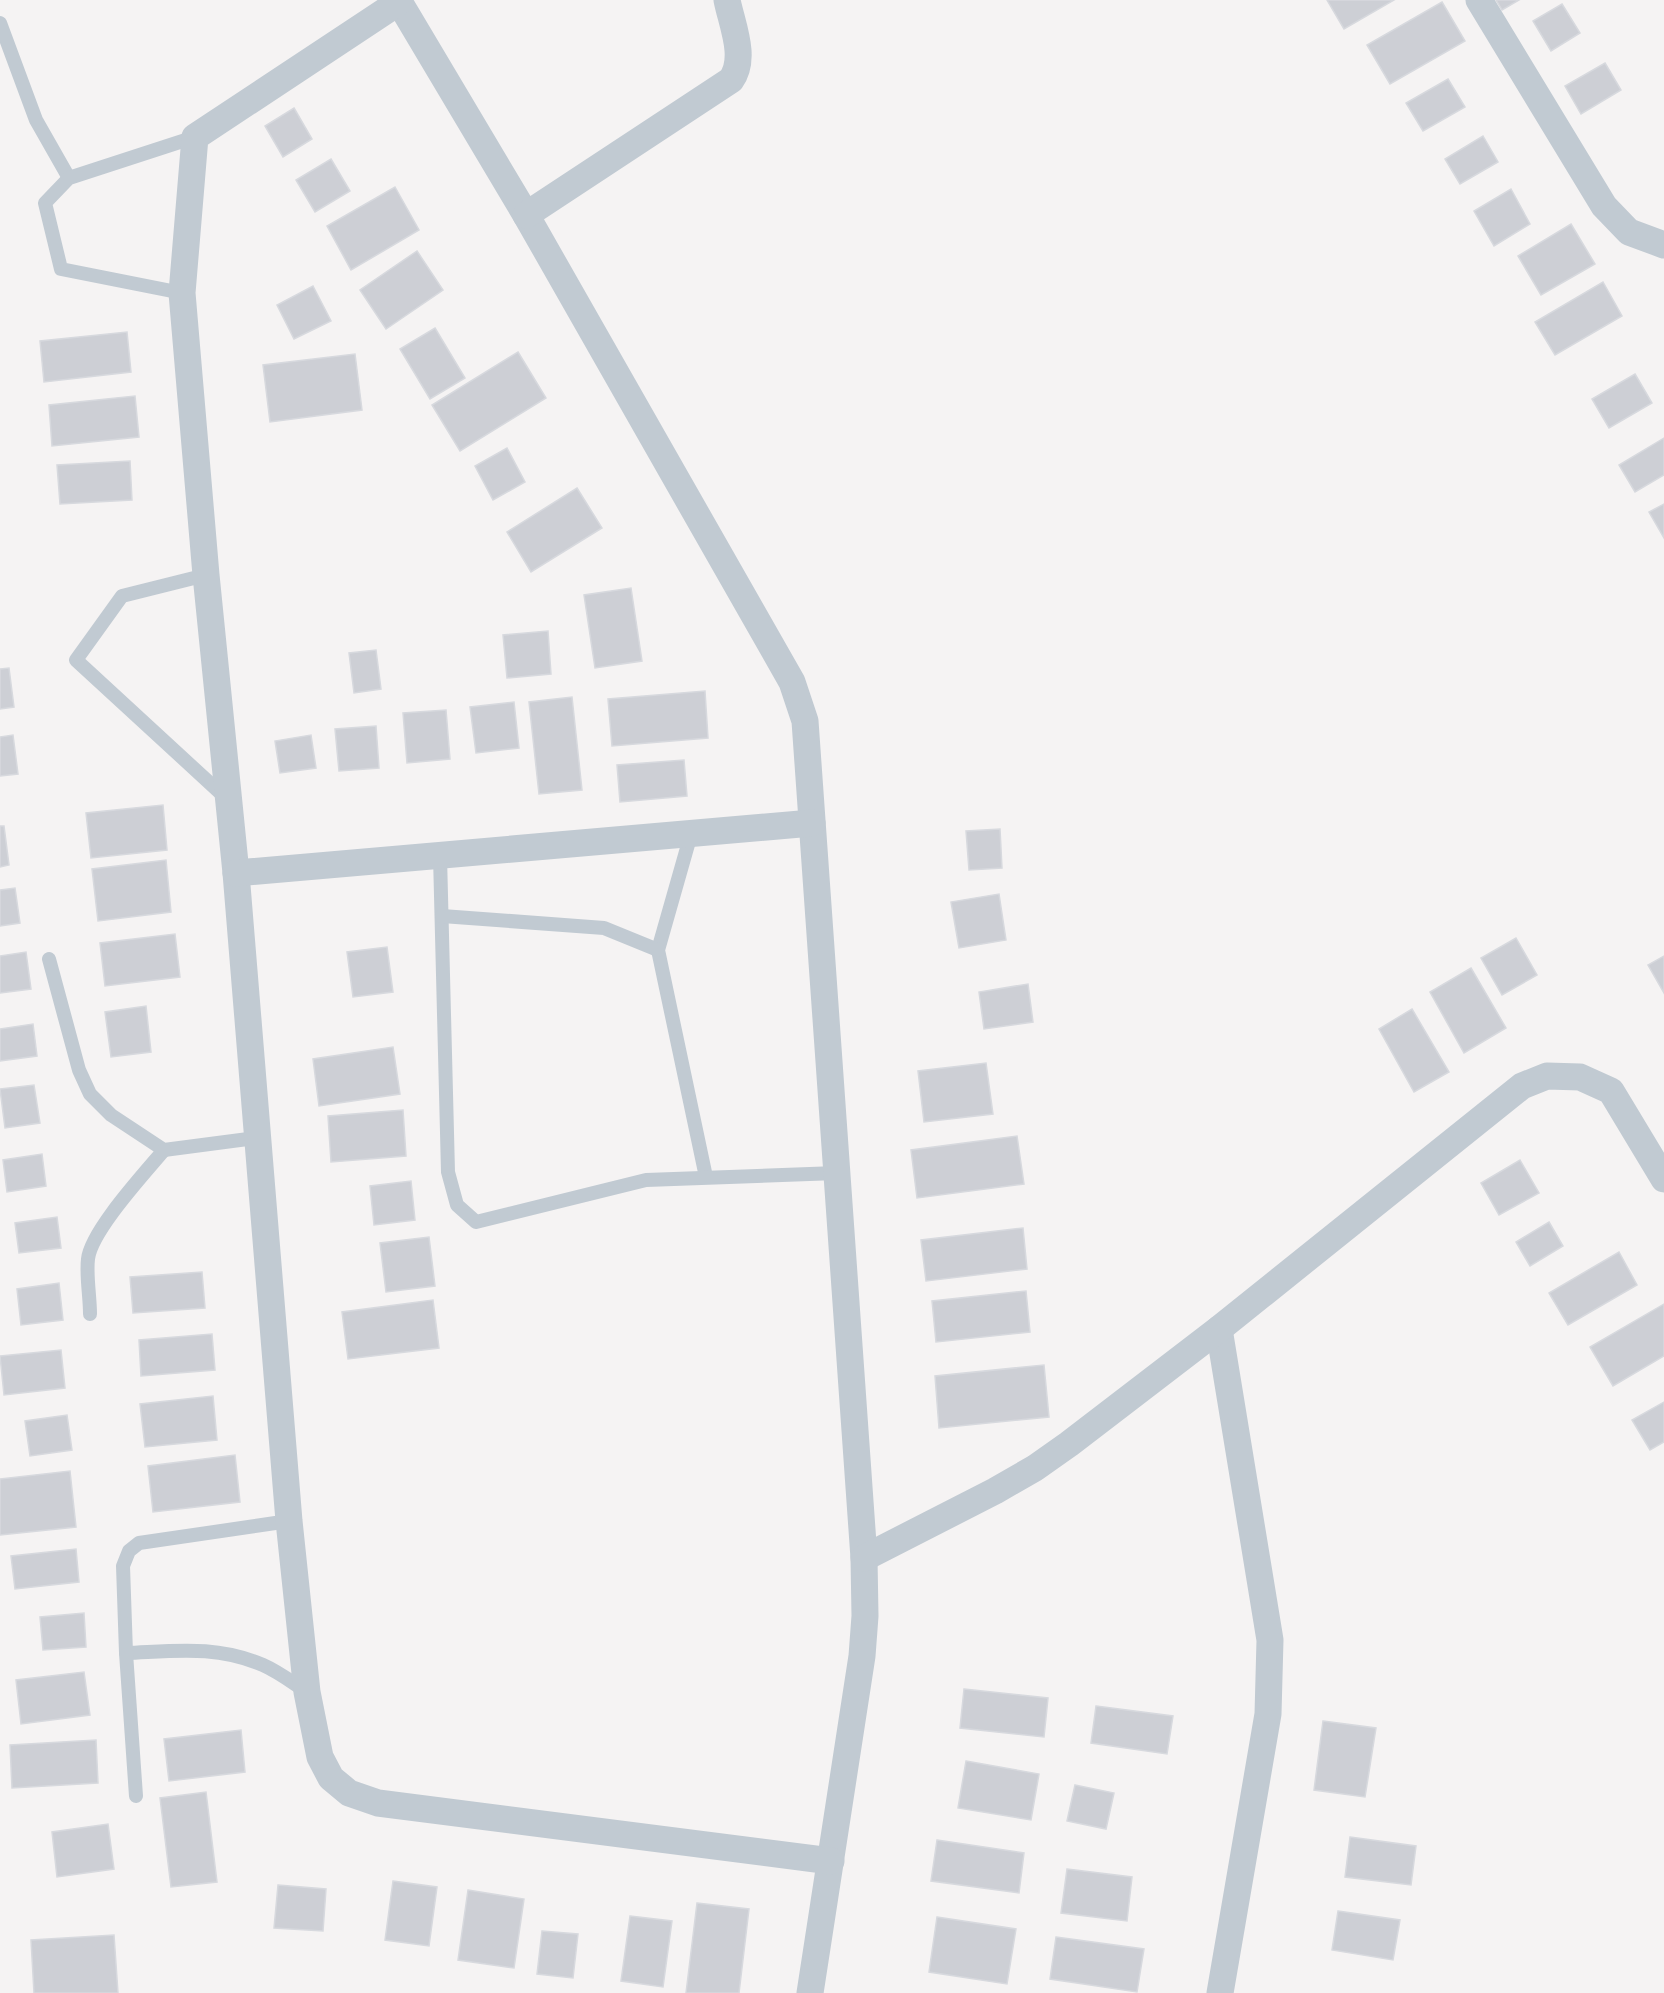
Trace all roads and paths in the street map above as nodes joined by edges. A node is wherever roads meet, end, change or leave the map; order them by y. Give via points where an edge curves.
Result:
1 (728, 0) edge
2 (1479, 0) edge
3 (399, 1) edge
4 (0, 23) edge
5 (195, 137) junction
6 (69, 177) junction
7 (526, 215) junction
8 (1664, 245) edge
9 (182, 293) junction
10 (206, 575) junction
11 (228, 800) junction
12 (812, 823) junction
13 (691, 834) junction
14 (440, 856) junction
15 (236, 873) junction
16 (442, 916) junction
17 (658, 950) junction
18 (49, 959) dead end
19 (256, 1138) junction
20 (164, 1150) junction
21 (837, 1173) junction
22 (706, 1177) junction
23 (1664, 1179) edge
24 (90, 1314) dead end
25 (1219, 1329) junction
26 (289, 1521) junction
27 (864, 1558) junction
28 (126, 1653) junction
29 (307, 1692) junction
30 (136, 1796) dead end
31 (831, 1862) junction
32 (810, 1993) edge
33 (1220, 1993) edge

1 - 7 street via 740,61 731,80
2 - 8 street via 1604,206 1629,232
3 - 5 street
3 - 7 street
4 - 6 lane via 36,120
5 - 6 lane
5 - 9 street
6 - 9 lane via 45,203 61,269
7 - 12 street via 792,682 805,721
9 - 10 street
10 - 11 street
10 - 11 lane via 122,596 76,660
11 - 15 street
12 - 13 street
12 - 21 street
13 - 14 street
13 - 17 lane
14 - 15 street
14 - 16 lane
15 - 19 street
16 - 17 lane via 604,928
16 - 22 lane via 448,1172 457,1205 476,1222 646,1180
17 - 22 lane
18 - 20 lane via 79,1070 90,1094 111,1115
19 - 20 lane
19 - 26 street
20 - 24 lane via 92,1242 88,1259
21 - 22 lane
21 - 27 street
23 - 25 street via 1611,1091 1580,1077 1547,1076 1522,1086
25 - 27 street via 1035,1468
25 - 33 street via 1270,1640 1271,1674 1268,1714
26 - 28 lane via 139,1543 129,1551 123,1566
26 - 29 street
27 - 31 street via 862,1656
28 - 29 lane via 202,1649 236,1655 266,1666
28 - 30 lane
29 - 31 street via 320,1757 331,1778 349,1793 378,1803
31 - 32 street

